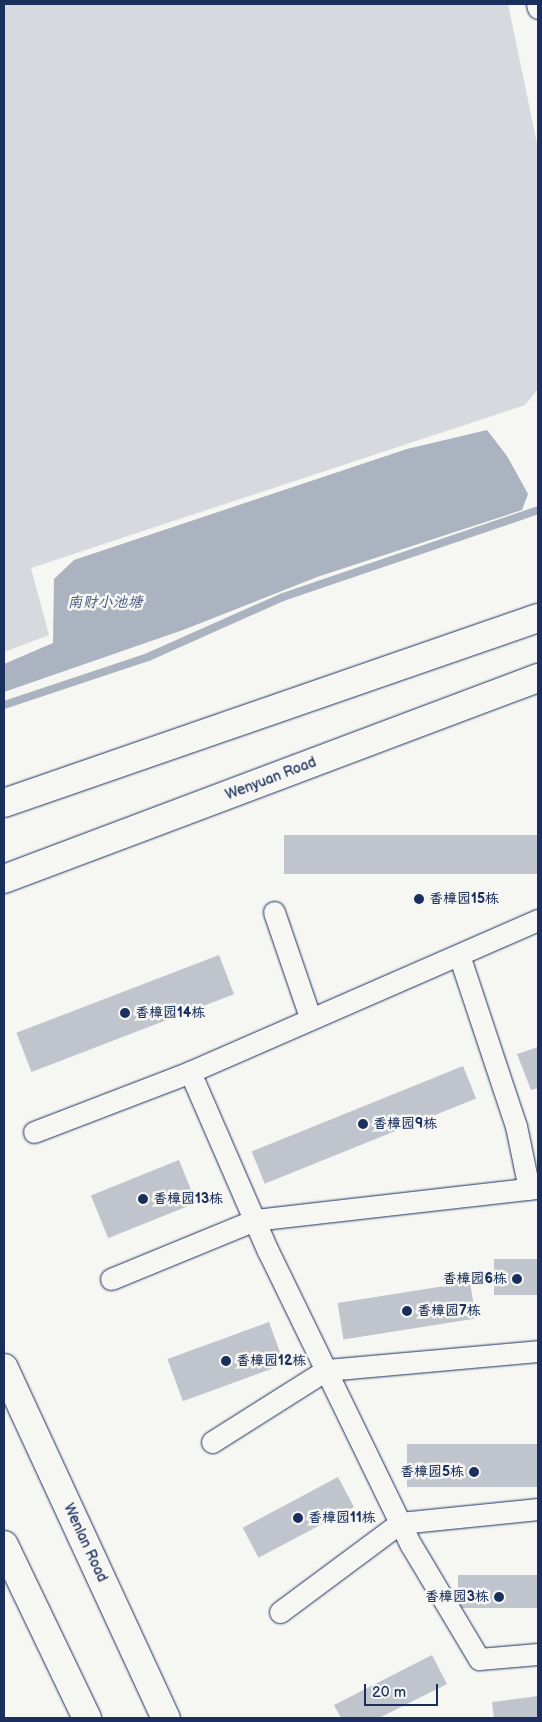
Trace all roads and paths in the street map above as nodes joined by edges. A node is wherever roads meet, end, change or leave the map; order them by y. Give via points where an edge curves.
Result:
1 (537, 4) edge
2 (538, 8) edge
3 (538, 618) edge
4 (538, 678) edge
5 (4, 803) edge
6 (4, 880) edge
7 (274, 912) dead end
8 (538, 920) edge
9 (458, 955) junction
10 (310, 1017) junction
11 (190, 1072) junction
12 (34, 1132) dead end
13 (534, 1189) edge
14 (255, 1220) junction
15 (112, 1279) dead end
16 (538, 1352) edge
17 (4, 1368) edge
18 (326, 1370) junction
19 (212, 1442) dead end
20 (538, 1509) edge
21 (400, 1523) junction
22 (4, 1545) edge
23 (280, 1612) dead end
24 (538, 1654) edge
25 (87, 1718) edge
26 (166, 1718) edge

1 - 2 street
3 - 5 main road
4 - 6 main road, Wenyuan Road
7 - 10 street
8 - 9 street
9 - 10 street
9 - 13 street
10 - 11 street
11 - 12 street
11 - 14 street
13 - 14 street
14 - 15 street
14 - 18 street
16 - 18 street
17 - 26 main road, Wenlan Road
18 - 19 street
18 - 21 street
20 - 21 street
21 - 23 street
21 - 24 street via 479,1659
22 - 25 main road

